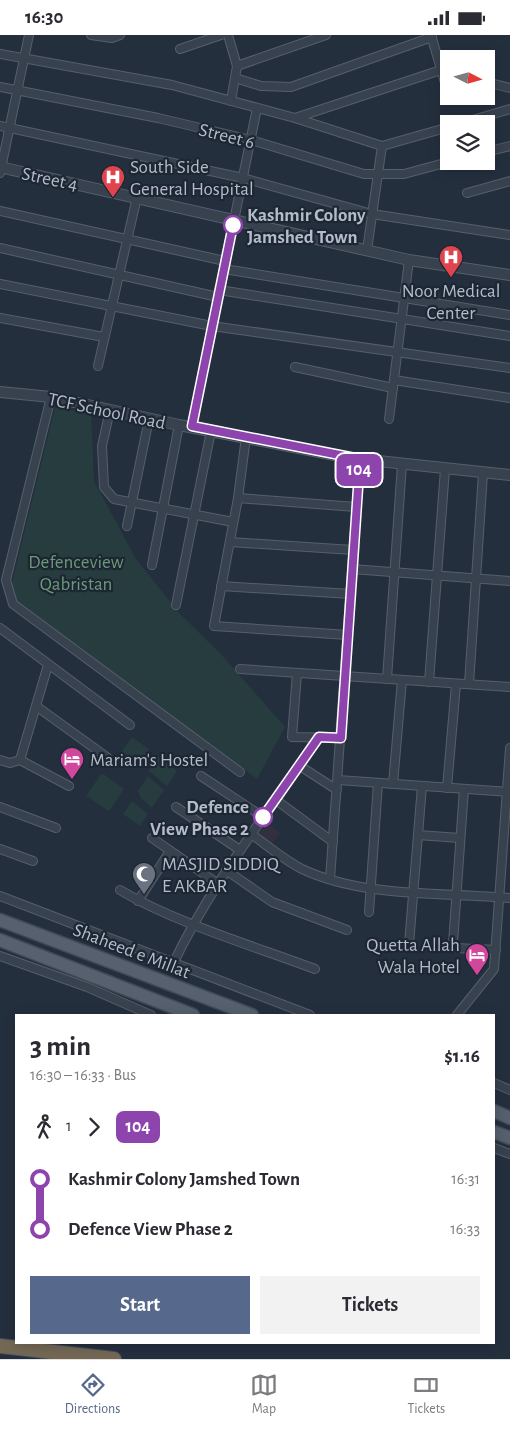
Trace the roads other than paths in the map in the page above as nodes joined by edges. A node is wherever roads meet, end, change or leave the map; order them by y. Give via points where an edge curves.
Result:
1 (29, 35) edge
2 (91, 35) edge
3 (120, 35) edge
4 (221, 35) edge
5 (228, 35) edge
6 (326, 35) edge
7 (432, 36) edge
8 (180, 49) dead end
9 (0, 54) edge
10 (440, 58) edge
11 (24, 59) junction
12 (237, 66) junction
13 (440, 73) edge
14 (235, 78) junction
15 (495, 84) edge
16 (0, 87) edge
17 (510, 88) edge
18 (17, 91) junction
19 (231, 101) junction
20 (257, 108) junction
21 (510, 109) edge
22 (490, 115) edge
23 (295, 118) junction
24 (0, 126) edge
25 (9, 128) junction
26 (440, 130) edge
27 (250, 140) junction
28 (510, 146) edge
29 (382, 147) junction
30 (495, 150) edge
31 (440, 164) edge
32 (0, 169) edge
33 (378, 176) junction
34 (243, 178) junction
35 (510, 181) edge
36 (467, 193) dead end
37 (137, 197) junction
38 (0, 211) edge
39 (372, 214) junction
40 (234, 219) junction
41 (510, 235) edge
42 (127, 239) junction
43 (0, 248) edge
44 (367, 250) junction
45 (409, 260) junction
46 (226, 261) junction
47 (224, 269) junction
48 (119, 274) junction
49 (510, 275) edge
50 (0, 284) edge
51 (219, 293) junction
52 (403, 297) junction
53 (111, 307) junction
54 (510, 315) edge
55 (0, 318) edge
56 (400, 319) junction
57 (212, 326) junction
58 (510, 336) edge
59 (104, 337) junction
60 (397, 351) junction
61 (98, 366) dead end
62 (295, 367) dead end
63 (510, 369) edge
64 (393, 384) junction
65 (0, 392) edge
66 (51, 397) junction
67 (510, 398) edge
68 (110, 410) junction
69 (149, 419) junction
70 (389, 419) dead end
71 (192, 424) junction
72 (179, 425) junction
73 (210, 431) junction
74 (246, 437) junction
75 (360, 459) junction
76 (402, 464) junction
77 (446, 469) junction
78 (483, 473) junction
79 (510, 475) edge
80 (238, 498) junction
81 (131, 501) junction
82 (164, 507) junction
83 (356, 507) junction
84 (194, 516) junction
85 (233, 523) junction
86 (127, 526) dead end
87 (230, 542) junction
88 (353, 550) junction
89 (152, 565) dead end
90 (352, 569) junction
91 (395, 571) junction
92 (436, 575) junction
93 (476, 578) junction
94 (510, 581) edge
95 (221, 586) junction
96 (351, 594) junction
97 (176, 605) dead end
98 (0, 628) edge
99 (348, 635) junction
100 (48, 665) junction
101 (240, 669) dead end
102 (297, 673) junction
103 (345, 676) junction
104 (387, 679) junction
105 (402, 680) junction
106 (429, 682) junction
107 (456, 683) junction
108 (469, 684) junction
109 (510, 687) edge
110 (36, 706) junction
111 (130, 725) dead end
112 (319, 737) junction
113 (341, 738) junction
114 (510, 748) edge
115 (108, 758) dead end
116 (0, 760) edge
117 (20, 760) junction
118 (300, 766) junction
119 (240, 773) dead end
120 (201, 776) dead end
121 (338, 780) junction
122 (378, 783) junction
123 (393, 784) junction
124 (69, 786) dead end
125 (422, 786) junction
126 (447, 788) junction
127 (464, 789) junction
128 (337, 790) junction
129 (509, 792) edge
130 (276, 800) junction
131 (0, 807) edge
132 (176, 807) dead end
133 (263, 817) junction
134 (56, 828) dead end
135 (251, 834) junction
136 (418, 835) junction
137 (152, 838) dead end
138 (460, 838) junction
139 (333, 842) junction
140 (0, 849) edge
141 (240, 850) junction
142 (170, 851) junction
143 (33, 861) dead end
144 (226, 870) junction
145 (330, 879) junction
146 (217, 883) junction
147 (120, 889) dead end
148 (370, 889) junction
149 (413, 891) junction
150 (456, 894) junction
151 (0, 896) edge
152 (499, 897) junction
153 (510, 898) edge
154 (138, 901) junction
155 (369, 912) dead end
156 (0, 920) edge
157 (192, 923) junction
158 (346, 931) dead end
159 (0, 940) edge
160 (409, 944) dead end
161 (496, 950) junction
162 (0, 956) edge
163 (173, 964) junction
164 (315, 969) dead end
165 (149, 1014) edge
166 (191, 1014) edge
167 (249, 1014) edge
168 (307, 1014) edge
169 (458, 1014) edge
170 (495, 1083) edge
171 (510, 1090) edge
172 (495, 1111) edge
173 (510, 1118) edge
174 (495, 1132) edge
175 (510, 1138) edge
176 (495, 1148) edge
177 (510, 1154) edge
178 (0, 1346) edge
179 (114, 1359) edge

1 - 11 street
2 - 3 street via 112,38
4 - 8 street
5 - 12 street
6 - 12 street
7 - 10 street
7 - 14 street via 290,87 261,86
9 - 11 street
11 - 18 street
11 - 19 street via 172,85
12 - 14 street
13 - 23 street
14 - 19 street
15 - 17 street
16 - 18 street, Street 6
18 - 25 street
18 - 27 street, Street 6 via 158,118
19 - 20 street
20 - 23 street
20 - 27 street
21 - 22 street
23 - 29 street
24 - 25 street
25 - 32 street
25 - 34 street
26 - 29 street
27 - 33 street, Street 6
27 - 34 street
28 - 30 street
29 - 33 street
31 - 33 street, Street 6 via 404,174
32 - 37 street, Street 4
33 - 39 street
34 - 39 street
34 - 40 street
35 - 36 street
37 - 40 street, Street 4
37 - 42 street
38 - 42 street
39 - 41 street
39 - 44 street
40 - 44 street, Street 4
40 - 46 street
42 - 46 street
42 - 48 street
43 - 48 street
44 - 45 street, Street 4
45 - 49 street, Street 4
45 - 52 street
46 - 47 street
47 - 51 street
47 - 52 street
48 - 51 street
48 - 53 street
50 - 53 street
51 - 56 street
51 - 57 street
52 - 54 street
52 - 56 street
53 - 57 street
53 - 59 street
55 - 59 street
56 - 58 street
56 - 60 street
57 - 60 street
57 - 71 street
59 - 61 street
60 - 63 street
60 - 64 street
62 - 64 street
64 - 67 street
64 - 70 street
65 - 66 street, TCF School Road
66 - 68 street, TCF School Road
66 - 119 street via 6,579 13,603
68 - 69 street, TCF School Road
68 - 81 street via 102,446 104,487 114,499
69 - 72 street, TCF School Road
69 - 81 street
71 - 72 street, TCF School Road
71 - 73 street, TCF School Road
72 - 82 street
73 - 74 street, TCF School Road
73 - 84 street
74 - 75 street, TCF School Road
74 - 80 street
75 - 76 street, TCF School Road
75 - 83 street
76 - 77 street, TCF School Road
76 - 91 street
77 - 78 street, TCF School Road
77 - 92 street
78 - 79 street, TCF School Road
78 - 93 street
80 - 83 street
80 - 85 street
81 - 82 street
81 - 86 street
82 - 84 street
82 - 89 street
83 - 88 street
84 - 85 street
84 - 97 street
85 - 87 street
87 - 88 street
87 - 95 street
88 - 90 street
90 - 91 street
90 - 96 street
91 - 92 street
91 - 104 street
92 - 93 street
92 - 106 street
93 - 94 street
93 - 108 street
95 - 96 street
95 - 99 street via 214,626
96 - 99 street
98 - 100 street
99 - 103 street
100 - 110 street
100 - 111 street
101 - 102 street
102 - 103 street
102 - 112 street via 292,737
103 - 104 street
103 - 113 street
104 - 105 street
105 - 106 street
105 - 123 street
106 - 107 street
107 - 108 street
107 - 126 street
108 - 109 street
110 - 115 street
110 - 117 street
112 - 113 street
112 - 118 street
113 - 121 street
114 - 129 street
116 - 117 street via 10,763
117 - 124 street
118 - 128 street
118 - 130 street
120 - 133 street
121 - 122 street
121 - 128 street
122 - 123 street
122 - 148 street
123 - 125 street
125 - 126 street
125 - 136 street
126 - 127 street
127 - 129 street
127 - 138 street
128 - 139 street
129 - 152 street
130 - 133 street
130 - 139 street
131 - 134 street
132 - 141 street
133 - 135 street
135 - 141 street
135 - 145 street via 301,868
136 - 138 street
136 - 149 street
137 - 142 street
138 - 150 street
139 - 145 street
140 - 143 street
141 - 144 street
142 - 146 street
142 - 154 street
144 - 146 street
144 - 158 street via 272,902
145 - 148 street
146 - 157 street
147 - 154 street
148 - 149 street
148 - 155 street
149 - 150 street
149 - 160 street
150 - 152 street
150 - 161 street via 453,946
151 - 163 street
152 - 153 street
152 - 161 street
154 - 157 street
156 - 167 main road, Shaheed e Millat
157 - 163 street
157 - 164 street
159 - 166 main road, Shaheed e Millat
161 - 169 street via 494,969
162 - 165 street via 87,987
163 - 168 street
170 - 171 street
172 - 173 main road
174 - 175 main road
176 - 177 street
178 - 179 highway

